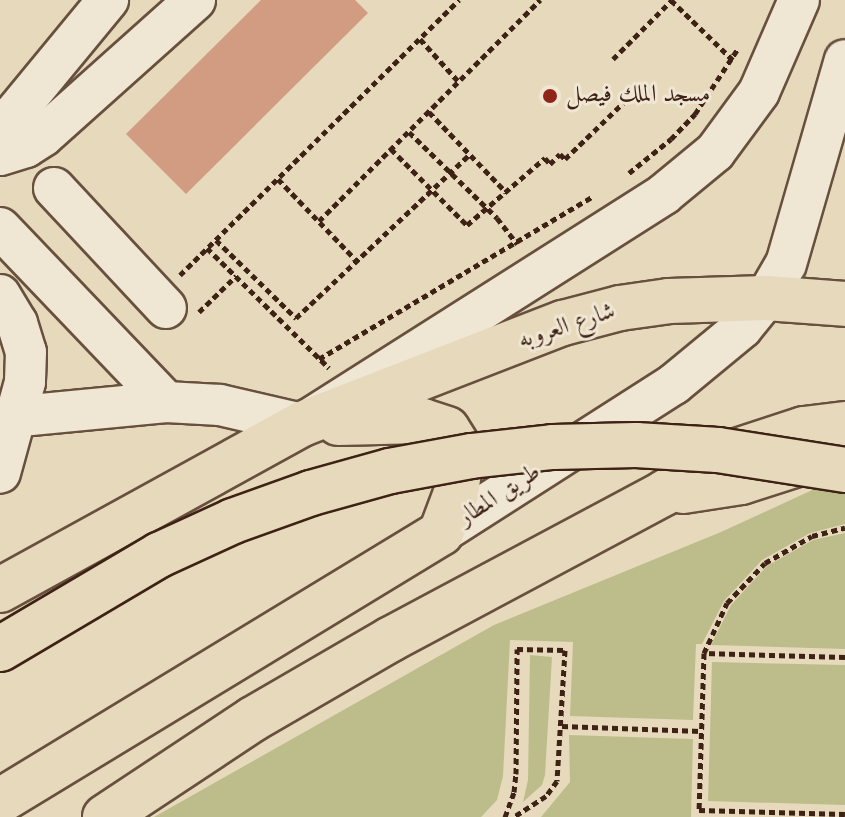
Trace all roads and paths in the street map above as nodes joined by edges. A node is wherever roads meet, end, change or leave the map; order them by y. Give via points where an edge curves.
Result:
1 (108, 0) edge
2 (195, 0) edge
3 (459, 0) edge
4 (540, 0) edge
5 (671, 0) edge
6 (799, 0) edge
7 (420, 39) junction
8 (73, 40) junction
9 (739, 46) dead end
10 (613, 59) dead end
11 (733, 60) junction
12 (845, 60) edge
13 (108, 79) junction
14 (459, 82) junction
15 (623, 103) dead end
16 (429, 112) junction
17 (409, 132) junction
18 (0, 138) edge
19 (391, 149) junction
20 (470, 154) junction
21 (0, 155) edge
22 (450, 172) junction
23 (626, 175) dead end
24 (278, 179) junction
25 (54, 188) dead end
26 (604, 189) dead end
27 (432, 190) junction
28 (506, 192) junction
29 (487, 208) junction
30 (319, 221) junction
31 (0, 228) edge
32 (216, 240) junction
33 (515, 242) junction
34 (207, 248) junction
35 (119, 258) junction
36 (357, 261) junction
37 (538, 274) junction
38 (0, 295) edge
39 (766, 298) junction
40 (72, 303) junction
41 (161, 303) joint
42 (845, 304) edge
43 (319, 359) junction
44 (352, 392) junction
45 (166, 402) junction
46 (8, 417) edge
47 (302, 424) junction
48 (845, 424) edge
49 (845, 444) edge
50 (845, 470) edge
51 (0, 473) edge
52 (664, 493) junction
53 (845, 528) edge
54 (441, 533) junction
55 (0, 590) edge
56 (0, 649) edge
57 (704, 653) junction
58 (845, 657) edge
59 (562, 726) junction
60 (701, 731) junction
61 (0, 801) edge
62 (845, 814) edge
63 (105, 817) edge
64 (505, 817) edge
65 (514, 817) edge

1 - 8 street
2 - 13 street
3 - 7 path
4 - 14 path
5 - 10 path
5 - 11 path
6 - 37 street via 759,92 715,152 664,194
7 - 14 path
7 - 24 path
8 - 13 street
8 - 18 street
9 - 11 path
11 - 23 path via 695,114
12 - 39 street, طريق المطار via 801,222
13 - 21 street via 43,136
14 - 16 path
15 - 28 path via 565,159 560,154 550,164 545,158
16 - 17 path
16 - 20 path
17 - 19 path
17 - 22 path
19 - 27 path
19 - 30 path
20 - 22 path
20 - 28 path
22 - 27 path
22 - 29 path
24 - 30 path
24 - 32 path
25 - 35 street
26 - 33 path
27 - 29 path via 467,225
27 - 36 path
28 - 29 path
29 - 33 path
30 - 36 path
31 - 40 street
32 - 34 path
32 - 36 path via 296,318
33 - 37 path
33 - 43 path
34 - 41 path
34 - 43 path
35 - 40 street
35 - 41 street
37 - 44 street
38 - 46 street via 26,352 25,382
39 - 42 main road, شارع العروبه
39 - 47 main road, شارع العروبه via 669,301 592,316
39 - 54 street, طريق المطار via 742,328 674,384
40 - 45 street
43 - 44 path
44 - 47 street
45 - 46 street
45 - 47 street via 220,405
46 - 51 street
47 - 54 main road via 423,421 447,429 459,448 460,463
47 - 55 main road
48 - 52 main road via 804,429 731,453
49 - 52 main road via 753,478
50 - 56 main road, bridge via 718,450 636,445 553,447 390,471 311,493 184,544
52 - 63 main road via 363,655 253,719
53 - 57 path via 812,536 765,563 727,603
54 - 61 main road, طريق المطار
57 - 58 path
57 - 60 path
59 - 60 path
59 - 64 path via 565,650 517,649 516,774
59 - 65 path via 559,771 552,789
60 - 62 path via 699,810

